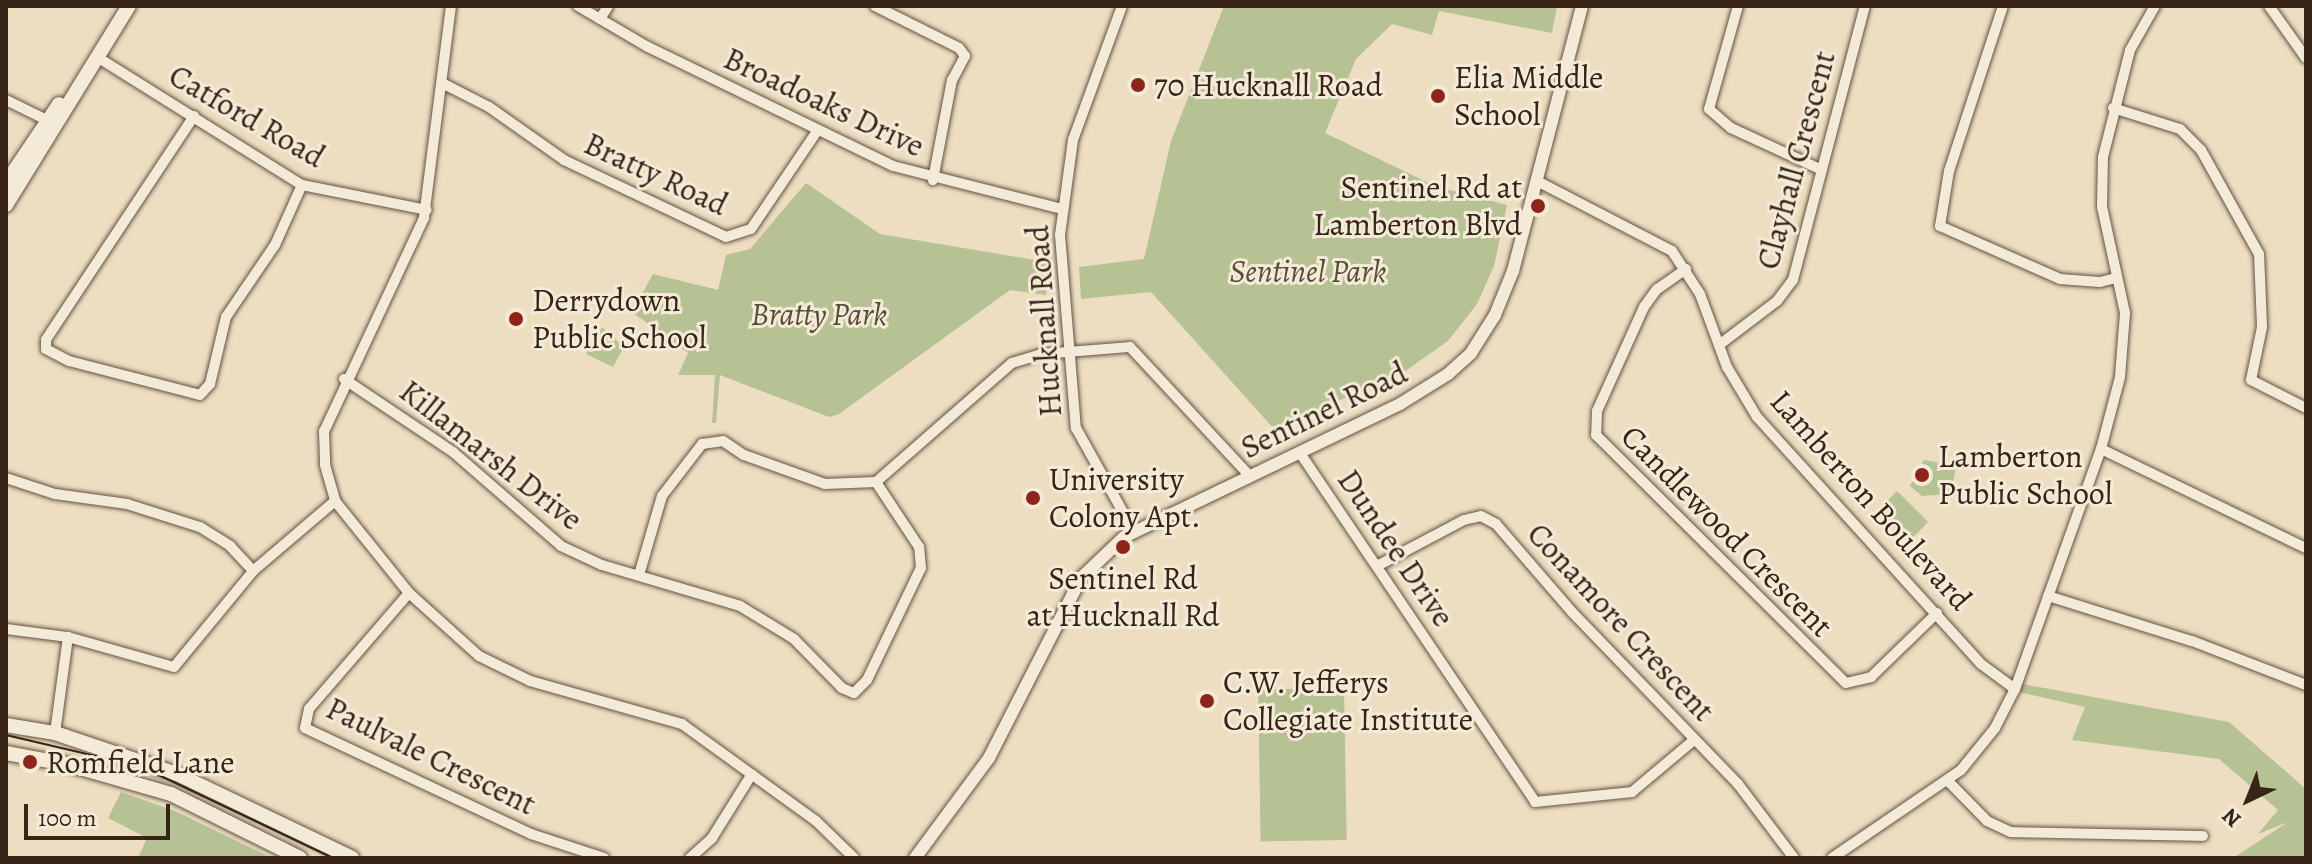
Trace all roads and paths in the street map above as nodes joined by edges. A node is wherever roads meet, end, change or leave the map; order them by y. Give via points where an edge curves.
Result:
1 (129, 6) edge
2 (451, 6) edge
3 (578, 6) edge
4 (608, 6) edge
5 (875, 6) edge
6 (1122, 6) edge
7 (1582, 6) edge
8 (1738, 6) edge
9 (1865, 6) edge
10 (2003, 6) edge
11 (2269, 6) edge
12 (2154, 7) edge
13 (600, 19) junction
14 (97, 57) junction
15 (2306, 58) edge
16 (442, 83) junction
17 (6, 100) edge
18 (2113, 108) junction
19 (194, 116) junction
20 (51, 122) junction
21 (817, 131) junction
22 (1822, 170) junction
23 (933, 180) junction
24 (1537, 181) junction
25 (6, 183) edge
26 (302, 185) junction
27 (6, 205) edge
28 (1062, 209) junction
29 (427, 210) junction
30 (1686, 269) junction
31 (2116, 278) junction
32 (1719, 345) junction
33 (1068, 350) junction
34 (344, 379) junction
35 (2306, 408) edge
36 (2101, 449) junction
37 (1300, 453) junction
38 (1250, 476) junction
39 (6, 478) edge
40 (876, 482) junction
41 (335, 501) junction
42 (1133, 530) junction
43 (2306, 548) edge
44 (1377, 566) junction
45 (253, 571) junction
46 (639, 575) junction
47 (409, 593) junction
48 (2048, 596) junction
49 (1937, 613) junction
50 (6, 629) edge
51 (68, 637) junction
52 (2306, 685) edge
53 (2015, 689) junction
54 (6, 725) edge
55 (55, 733) junction
56 (1694, 740) junction
57 (6, 753) edge
58 (752, 774) junction
59 (1948, 781) junction
60 (2203, 836) dead end
61 (300, 858) edge
62 (352, 858) edge
63 (604, 858) edge
64 (690, 858) edge
65 (854, 858) edge
66 (915, 858) edge
67 (1794, 858) edge
68 (1832, 858) edge

1 - 14 main road
2 - 16 street
3 - 13 street, Broadoaks Drive
4 - 13 street
5 - 23 street via 959,48 965,56 952,80
6 - 28 street, Hucknall Road via 1073,140
7 - 24 street, Sentinel Road
8 - 22 street via 1709,109 1731,128
9 - 22 street, Clayhall Crescent
10 - 31 street via 1949,171 1940,226 2060,279
11 - 15 street
12 - 18 street via 2130,50
13 - 21 street, Broadoaks Drive
14 - 19 street, Catford Road
14 - 20 main road
16 - 21 street, Bratty Road via 489,107 564,160 726,237 751,229
16 - 29 street
17 - 20 street
18 - 31 street via 2103,157 2102,207
18 - 35 street via 2180,129 2201,150 2259,254 2262,327 2251,380
19 - 26 street, Catford Road
19 - 26 street via 46,340 46,349 69,361 200,395 210,384 226,317 275,245
20 - 25 main road
20 - 27 main road
21 - 23 street, Broadoaks Drive
22 - 32 street, Clayhall Crescent via 1788,289
23 - 28 street, Broadoaks Drive
24 - 30 street, Lamberton Boulevard via 1644,232 1672,251
24 - 37 street, Sentinel Road via 1505,296 1471,353 1425,391
26 - 29 street, Catford Road
28 - 33 street, Hucknall Road
29 - 34 street via 407,263
30 - 32 street, Lamberton Boulevard
30 - 49 street, Candlewood Crescent via 1657,289 1644,307 1597,411 1596,435 1846,683 1871,677
31 - 36 street via 2125,313 2120,377
32 - 49 street, Lamberton Boulevard via 1744,399 1772,435
33 - 38 street via 1130,347
33 - 40 street via 1012,363
33 - 42 street, Hucknall Road via 1079,437
34 - 41 street via 322,445
34 - 46 street, Killamarsh Drive via 453,452 561,546
36 - 43 street
36 - 48 street
37 - 38 street, Sentinel Road
37 - 44 street, Dundee Drive
38 - 42 street, Sentinel Road
39 - 45 street via 55,494 127,504 200,527 230,546
40 - 46 street via 825,484 711,439 662,496
40 - 46 street, Killamarsh Drive via 919,547 921,568 858,692 842,688 794,639 740,606
41 - 45 street
41 - 47 street
42 - 66 street, Sentinel Road via 1081,578 989,758
44 - 56 street, Conamore Crescent via 1464,520 1488,519
44 - 56 street, Dundee Drive via 1535,802 1632,792
45 - 51 street via 174,667
47 - 58 street via 479,656 530,681 682,724
47 - 63 street, Paulvale Crescent via 309,709 305,728 531,834
48 - 52 street via 2192,641
48 - 53 street
49 - 53 street, Lamberton Boulevard via 1981,664
50 - 51 street
51 - 55 street
53 - 59 street via 1995,728
54 - 55 main road
55 - 62 main road via 177,774
56 - 67 street, Conamore Crescent via 1763,813
57 - 61 main road via 171,794
58 - 64 street via 712,838
58 - 65 street via 816,821
59 - 60 street via 1987,821 2011,832
59 - 68 street

